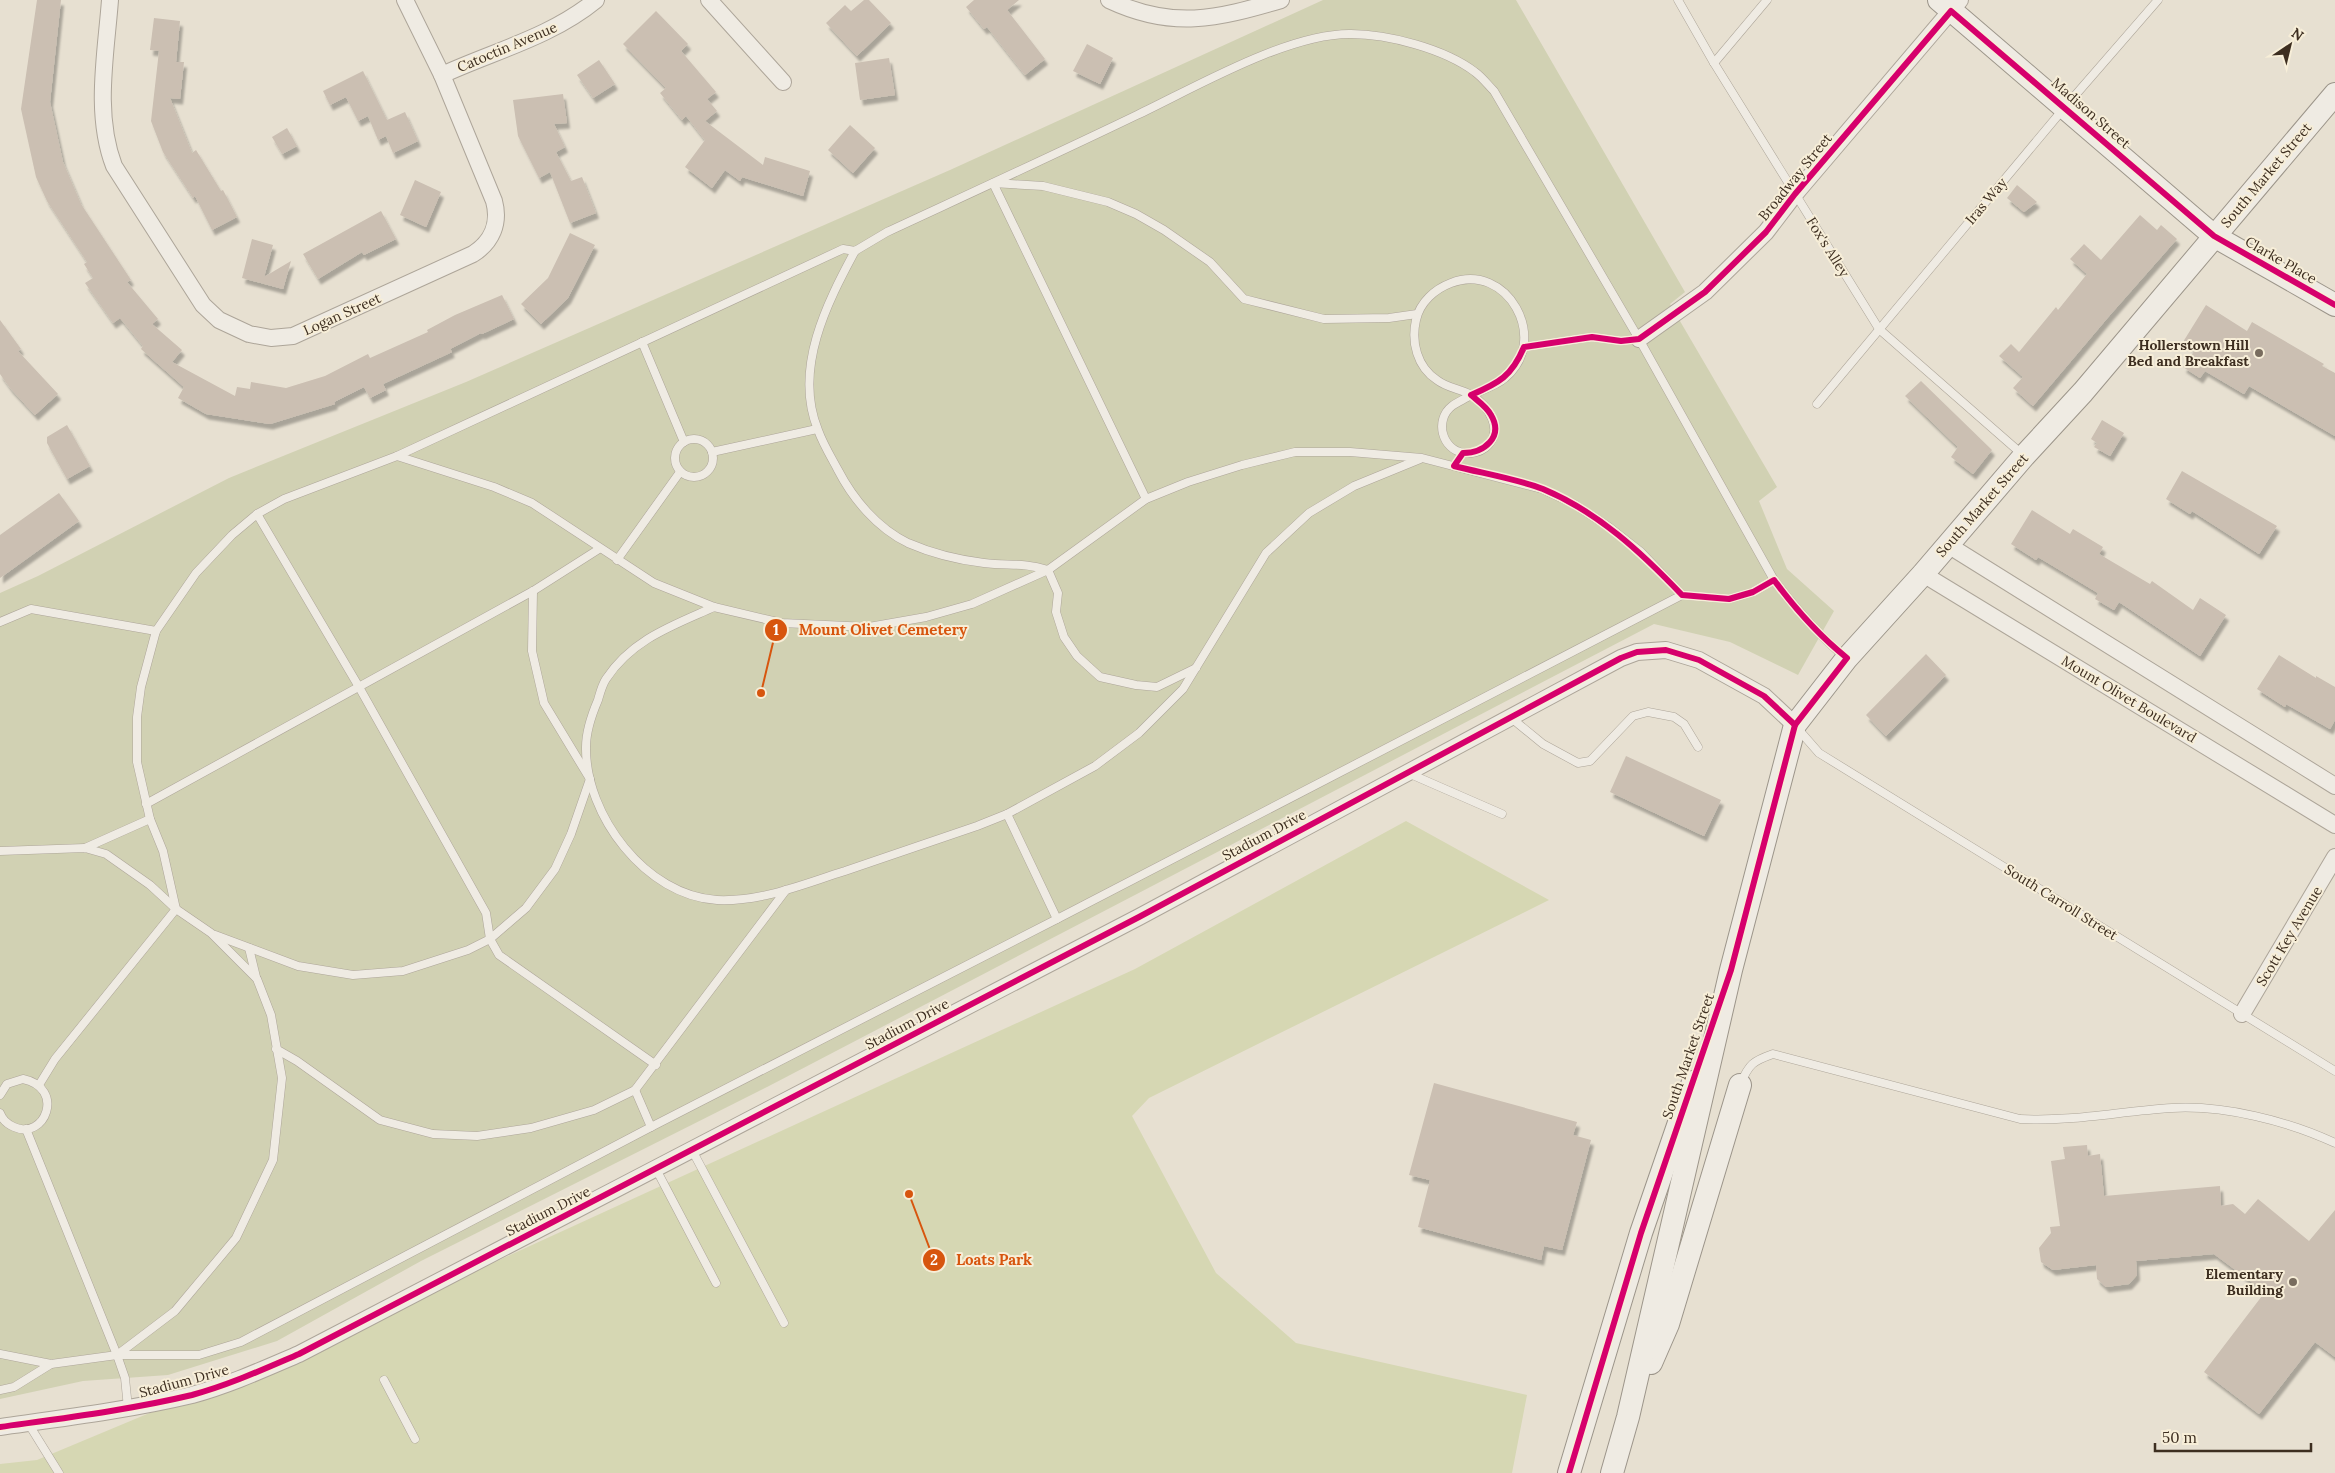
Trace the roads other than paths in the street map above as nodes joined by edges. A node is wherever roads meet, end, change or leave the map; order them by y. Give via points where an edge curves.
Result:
1 (110, 0) edge
2 (405, 0) edge
3 (596, 0) edge
4 (709, 0) edge
5 (1109, 0) edge
6 (1281, 0) edge
7 (1678, 0) edge
8 (1767, 0) edge
9 (2158, 0) edge
10 (1950, 4) edge
11 (1714, 63) junction
12 (442, 75) junction
13 (783, 82) dead end
14 (2335, 94) edge
15 (2065, 107) junction
16 (993, 183) junction
17 (1795, 194) junction
18 (2214, 236) junction
19 (855, 251) junction
20 (2335, 305) edge
21 (1417, 314) junction
22 (1879, 329) junction
23 (1639, 339) junction
24 (642, 342) junction
25 (1524, 347) junction
26 (1472, 395) junction
27 (1817, 404) dead end
28 (817, 429) junction
29 (684, 442) junction
30 (712, 452) junction
31 (1463, 453) junction
32 (398, 456) junction
33 (2024, 456) junction
34 (1422, 458) junction
35 (1454, 466) junction
36 (680, 472) junction
37 (1146, 500) junction
38 (256, 514) junction
39 (1948, 545) junction
40 (599, 549) junction
41 (617, 560) junction
42 (1048, 570) junction
43 (1923, 574) junction
44 (1774, 580) junction
45 (533, 591) junction
46 (1682, 595) junction
47 (714, 607) junction
48 (0, 622) edge
49 (156, 631) junction
50 (1847, 658) junction
51 (1198, 667) junction
52 (359, 687) junction
53 (1510, 717) junction
54 (1795, 725) junction
55 (1698, 747) dead end
56 (1406, 772) junction
57 (590, 779) junction
58 (2335, 786) edge
59 (146, 804) junction
60 (1007, 814) junction
61 (1502, 814) dead end
62 (150, 819) junction
63 (2335, 825) edge
64 (84, 848) junction
65 (0, 851) edge
66 (2335, 857) edge
67 (786, 890) junction
68 (176, 909) junction
69 (1057, 920) junction
70 (211, 933) junction
71 (490, 939) junction
72 (249, 948) junction
73 (1731, 970) junction
74 (257, 979) junction
75 (2242, 1014) junction
76 (276, 1049) junction
77 (55, 1059) junction
78 (656, 1064) junction
79 (2335, 1070) edge
80 (32, 1080) junction
81 (40, 1085) junction
82 (1740, 1085) joint
83 (635, 1090) junction
84 (0, 1095) edge
85 (0, 1113) edge
86 (651, 1127) junction
87 (26, 1129) junction
88 (2335, 1143) edge
89 (692, 1150) junction
90 (656, 1169) junction
91 (716, 1283) dead end
92 (784, 1323) dead end
93 (0, 1354) edge
94 (117, 1355) junction
95 (51, 1364) junction
96 (384, 1380) dead end
97 (0, 1390) edge
98 (128, 1408) junction
99 (1628, 1417) junction
100 (28, 1423) junction
101 (0, 1427) edge
102 (415, 1439) dead end
103 (58, 1473) edge
104 (1569, 1473) edge
105 (1612, 1473) edge

1 - 12 street, Logan Street via 103,120 114,166 203,305 228,326 260,337 304,333 473,254 490,239 497,217 494,201
2 - 12 street, Logan Street
3 - 12 street, Catoctin Avenue via 552,30
4 - 13 street
5 - 6 street via 1127,8 1170,18 1192,19 1216,18
7 - 11 lane, Fox's Alley
8 - 11 lane
9 - 15 lane, Iras Way
10 - 15 main road, Madison Street
10 - 17 street, Broadway Street
11 - 17 lane, Fox's Alley
14 - 18 main road, South Market Street
15 - 18 main road, Madison Street
15 - 22 lane, Iras Way
16 - 19 lane via 887,232
16 - 21 lane via 1043,186 1108,202 1136,214 1210,262 1244,299 1324,319 1390,318
16 - 23 lane via 1275,50 1314,38 1350,34 1385,38 1448,57 1476,72 1494,91
16 - 37 lane
17 - 22 lane, Fox's Alley
17 - 23 street, Broadway Street via 1766,232 1706,292
18 - 20 main road, Clarke Place
18 - 33 main road, South Market Street via 2083,392
19 - 24 lane via 843,249
19 - 28 lane via 825,309 811,360 810,384
21 - 25 lane via 1427,298 1458,280 1477,280 1494,285 1509,296 1520,311 1525,329
21 - 26 lane via 1416,350 1424,367 1436,380
22 - 27 lane, Iras Way
22 - 33 lane, Fox's Alley
23 - 25 lane via 1621,341 1592,337
23 - 44 lane
24 - 29 lane
24 - 32 lane
25 - 26 lane via 1517,364 1505,378
26 - 31 lane via 1451,407 1444,416 1442,428 1452,448
26 - 31 lane via 1492,415 1495,426 1486,448 1475,453
28 - 30 lane
28 - 42 lane via 849,491 875,519 906,542 942,555 985,563 1028,564
29 - 30 lane via 698,439
29 - 36 lane via 675,453 675,463
30 - 36 lane via 713,462 708,471 699,476
31 - 35 lane
32 - 38 lane via 284,499
32 - 40 lane via 494,486 532,504
33 - 39 main road, South Market Street
34 - 35 lane
34 - 37 lane via 1350,452 1295,452 1188,482
34 - 51 lane via 1354,486 1308,514 1266,553
35 - 46 lane via 1542,488 1574,504 1641,552
36 - 41 lane
37 - 42 lane
38 - 49 lane via 196,573
38 - 52 lane
39 - 43 main road, South Market Street
39 - 58 street
40 - 41 lane
40 - 45 lane
41 - 47 lane via 654,583
42 - 47 lane via 972,604 926,617 869,627 782,623
42 - 51 lane via 1058,593 1056,612 1064,637 1077,656 1100,677 1157,687
43 - 50 main road, South Market Street
43 - 63 street, Mount Olivet Boulevard
44 - 46 lane via 1729,599
44 - 50 lane via 1799,614
45 - 52 lane
45 - 57 lane via 532,651 544,703
46 - 69 lane
47 - 57 lane via 649,636 627,654 606,680 591,717 586,747
48 - 49 lane via 31,608
49 - 59 lane via 141,687 137,717 137,762
50 - 54 main road, South Market Street
51 - 60 lane via 1183,689 1139,733 1095,766
52 - 59 lane
52 - 71 lane via 486,913
53 - 54 street, Stadium Drive via 1621,658 1637,652 1666,650 1699,660 1764,696
53 - 55 lane via 1543,744 1578,763 1590,761 1633,716 1648,712 1674,717 1684,724
53 - 56 street, Stadium Drive
54 - 73 main road, South Market Street
54 - 75 lane, South Carroll Street via 1819,753
56 - 61 lane
56 - 89 street, Stadium Drive via 1139,917
57 - 67 lane via 603,817 625,850 654,876 686,895 717,900 759,898
57 - 71 lane via 555,868 526,908
59 - 62 lane
60 - 67 lane
60 - 69 lane
62 - 64 lane
62 - 68 lane via 163,851
64 - 65 lane
64 - 68 lane via 106,854 150,885
66 - 75 street, Scott Key Avenue
67 - 78 lane
68 - 70 lane
68 - 77 lane
69 - 86 lane
70 - 72 lane
70 - 74 lane
71 - 72 lane via 468,950 403,971 354,975 298,966
71 - 78 lane via 499,955
72 - 74 lane
73 - 99 main road, South Market Street
73 - 104 main road, South Market Street via 1641,1233
74 - 76 lane via 271,1015
75 - 79 lane, South Carroll Street
76 - 83 lane via 380,1120 433,1134 477,1136 531,1128 594,1110
76 - 94 lane via 282,1078 273,1160 236,1238 175,1311
77 - 80 lane
77 - 81 lane
78 - 83 lane
80 - 81 lane
80 - 84 lane via 15,1080 7,1084
81 - 87 lane via 48,1102 47,1111 43,1120
82 - 88 lane via 1747,1068 1756,1060 1773,1054 2020,1119 2048,1120 2174,1108 2214,1110 2310,1131
82 - 99 main road via 1668,1324
83 - 86 lane
85 - 87 lane via 8,1124
86 - 94 lane via 242,1342 199,1355
87 - 94 lane
89 - 90 street, Stadium Drive
89 - 92 lane
90 - 91 lane
90 - 98 street, Stadium Drive via 299,1354 193,1394
93 - 95 lane
94 - 95 lane
94 - 98 lane
95 - 97 lane via 14,1387
96 - 102 lane
98 - 100 street, Stadium Drive
99 - 105 main road, South Market Street
100 - 101 street, Stadium Drive
100 - 103 lane

